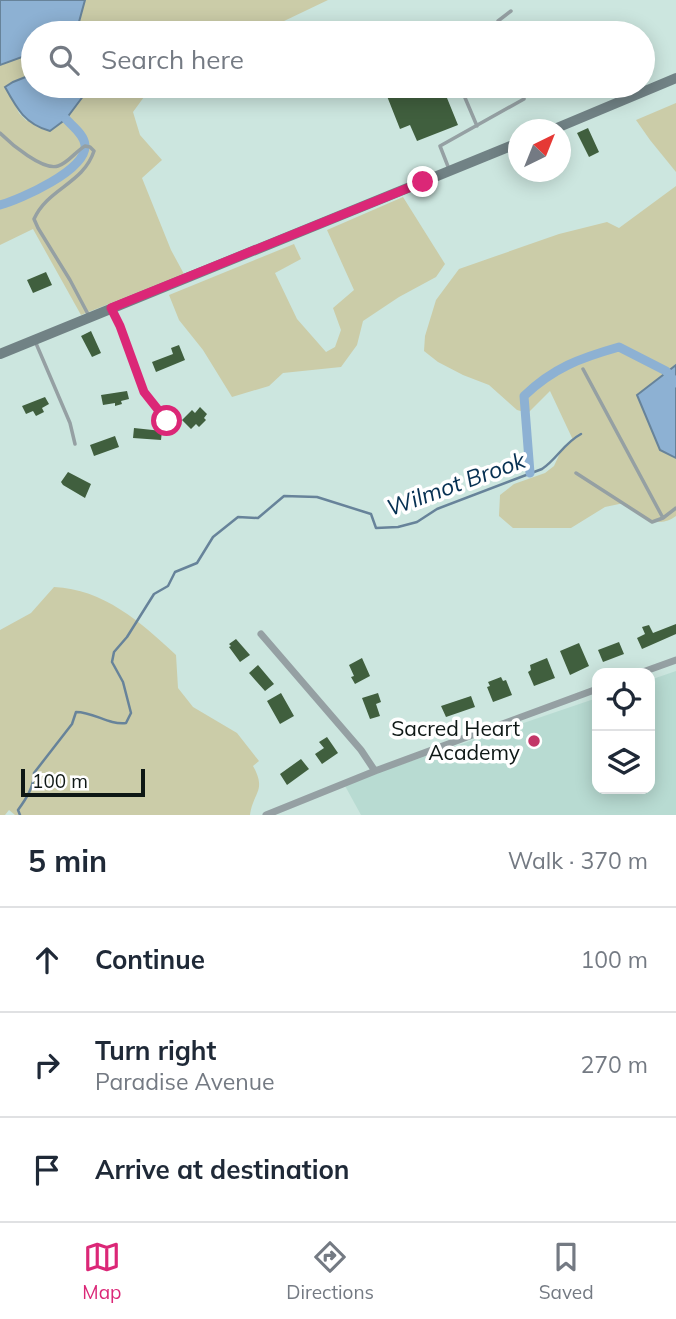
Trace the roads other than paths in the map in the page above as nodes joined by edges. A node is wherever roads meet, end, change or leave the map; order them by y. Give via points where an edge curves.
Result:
1 (511, 11) dead end
2 (498, 21) edge
3 (676, 78) edge
4 (655, 87) edge
5 (465, 98) edge
6 (524, 98) edge
7 (628, 98) edge
8 (571, 122) edge
9 (477, 126) junction
10 (0, 133) edge
11 (508, 147) edge
12 (450, 171) junction
13 (111, 308) junction
14 (89, 316) junction
15 (34, 340) junction
16 (0, 354) edge
17 (583, 369) dead end
18 (171, 431) dead end
19 (75, 444) dead end
20 (576, 473) dead end
21 (676, 508) edge
22 (663, 518) junction
23 (261, 634) dead end
24 (676, 660) edge
25 (654, 668) edge
26 (592, 691) edge
27 (375, 771) junction
28 (267, 815) edge

1 - 2 lane
3 - 4 street
5 - 9 lane
6 - 9 lane
7 - 8 street
9 - 12 lane via 440,146
10 - 14 lane via 47,167 57,166 85,146 94,151 77,178 48,198 34,219
11 - 12 street
12 - 13 street
13 - 14 street
13 - 18 lane via 144,392
14 - 15 street
15 - 16 street
15 - 19 lane
17 - 22 lane
20 - 22 lane via 652,522
21 - 22 lane
23 - 27 street
24 - 25 street
26 - 27 street
27 - 28 street

